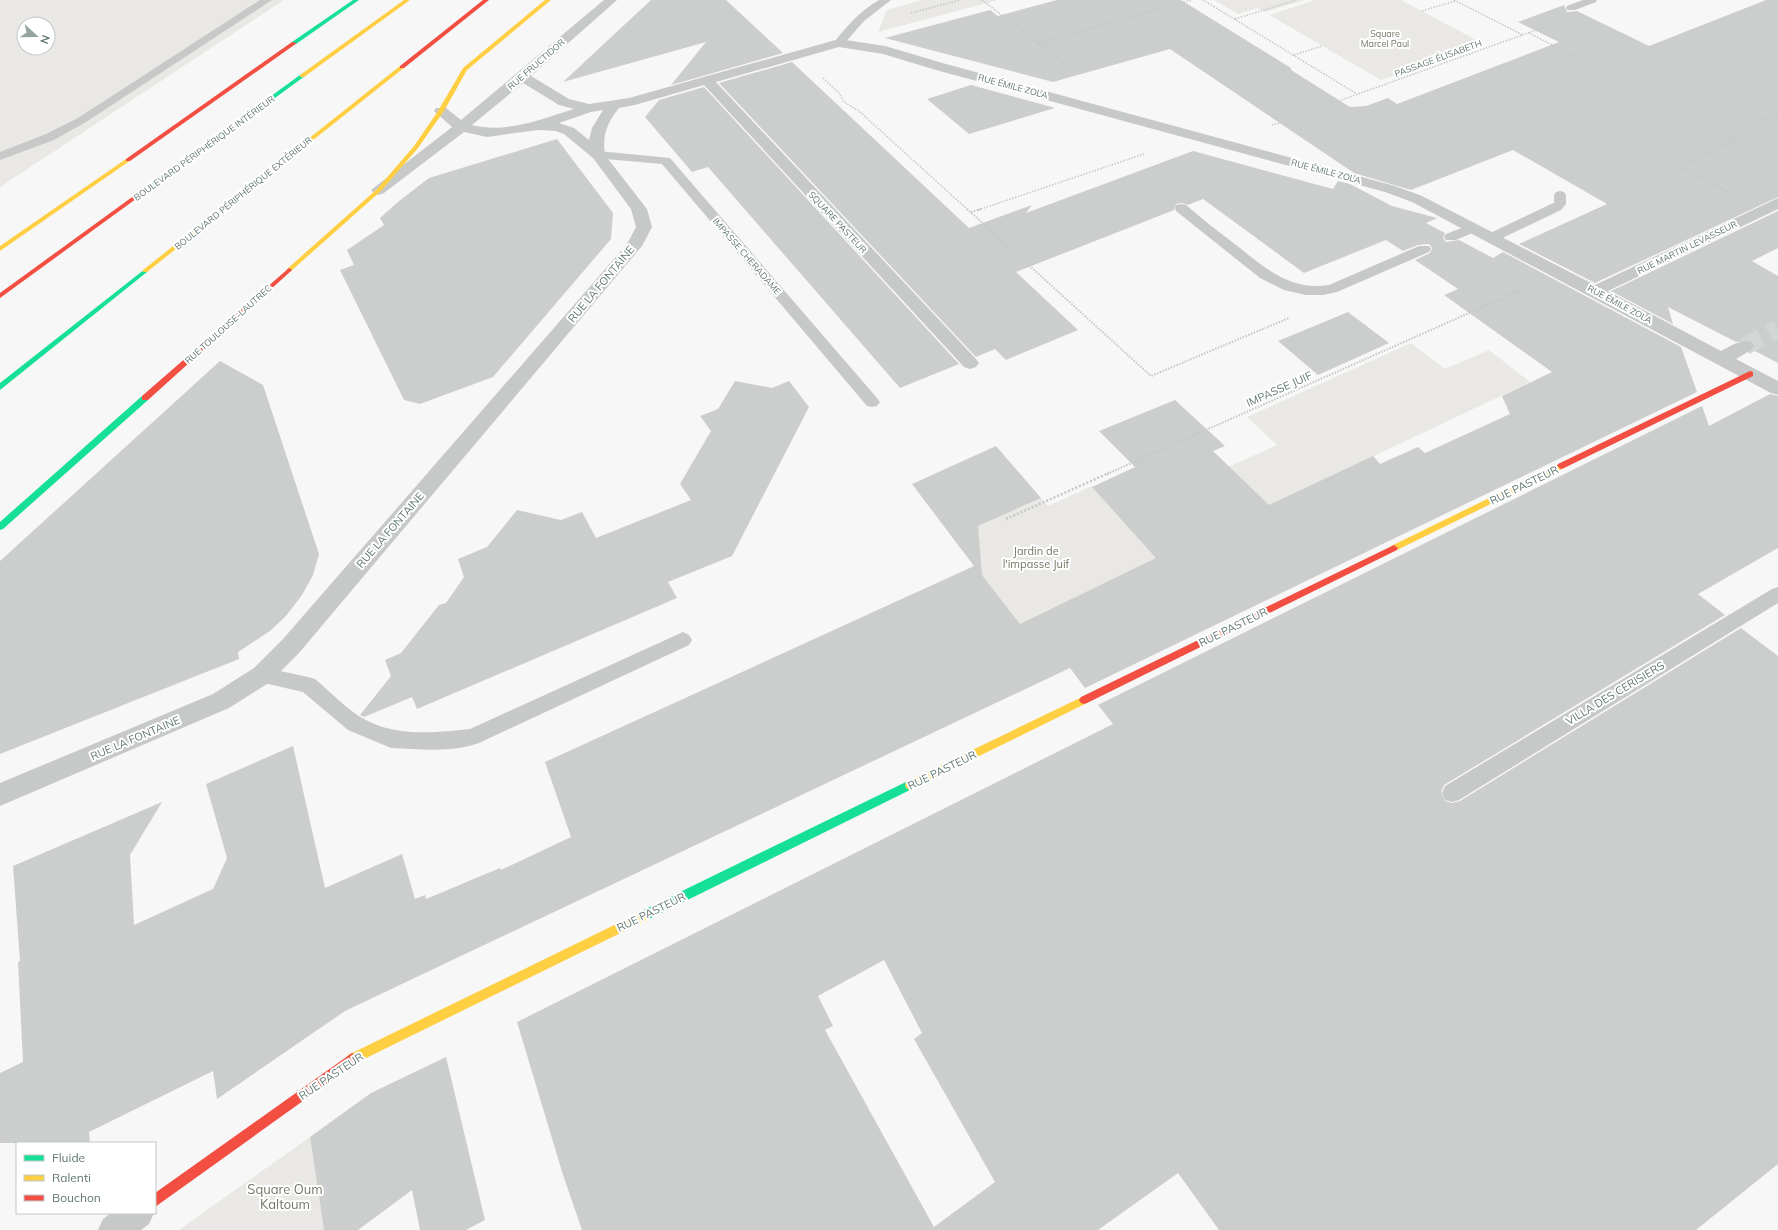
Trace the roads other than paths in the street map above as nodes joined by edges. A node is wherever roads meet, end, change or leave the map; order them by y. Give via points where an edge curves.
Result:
1 (267, 0) edge
2 (356, 0) edge
3 (407, 0) edge
4 (486, 0) edge
5 (548, 0) edge
6 (611, 0) edge
7 (886, 0) edge
8 (1592, 0) edge
9 (1571, 8) dead end
10 (839, 44) junction
11 (522, 77) junction
12 (707, 80) junction
13 (614, 105) junction
14 (589, 108) junction
15 (441, 111) junction
16 (536, 126) junction
17 (461, 127) junction
18 (598, 155) junction
19 (0, 156) edge
20 (379, 190) junction
21 (1560, 195) dead end
22 (1778, 203) edge
23 (1181, 208) dead end
24 (1472, 228) junction
25 (1451, 237) dead end
26 (1491, 238) junction
27 (0, 249) edge
28 (1424, 249) dead end
29 (1595, 291) junction
30 (0, 296) edge
31 (1745, 346) tunnel mouth
32 (1721, 359) junction
33 (970, 363) dead end
34 (1750, 374) junction
35 (0, 387) edge
36 (1778, 389) edge
37 (872, 402) dead end
38 (0, 526) edge
39 (1778, 594) edge
40 (684, 640) dead end
41 (262, 675) junction
42 (1452, 792) dead end
43 (0, 795) edge
44 (156, 1200) edge
45 (137, 1214) edge
46 (114, 1230) edge

1 - 19 lane via 82,120
2 - 27 main road
3 - 30 main road, BOULEVARD PÉRIPHÉRIQUE INTÉRIEUR
4 - 35 main road, BOULEVARD PÉRIPHÉRIQUE EXTÉRIEUR
5 - 15 main road via 465,70
6 - 11 street, RUE FRUCTIDOR
7 - 10 lane via 856,21
8 - 9 lane
10 - 12 street, RUE LA FONTAINE
10 - 24 street, RUE ÉMILE ZOLA via 885,50 1390,189
11 - 14 street, RUE LA FONTAINE via 564,102
11 - 17 street, RUE FRUCTIDOR
12 - 13 street, RUE LA FONTAINE
12 - 33 street, SQUARE PASTEUR
13 - 14 street, RUE LA FONTAINE
13 - 18 street via 598,127 595,140
14 - 16 street, RUE LA FONTAINE
15 - 17 street, RUE LA FONTAINE
15 - 20 main road via 416,147
16 - 17 street, RUE LA FONTAINE via 487,133
16 - 18 street, RUE LA FONTAINE via 558,127 569,131
17 - 20 street, RUE TOULOUSE-LAUTREC
18 - 37 lane, IMPASSE CHERADAME via 666,161
18 - 41 street, RUE LA FONTAINE via 639,209 644,227 634,246 296,640
20 - 38 main road, RUE TOULOUSE-LAUTREC
21 - 26 lane via 1560,204 1556,207
22 - 29 street, RUE MARTIN LEVASSEUR
23 - 28 lane via 1265,275 1280,284 1300,290 1318,292 1332,289
24 - 25 lane
24 - 26 street, RUE ÉMILE ZOLA
26 - 29 street, RUE ÉMILE ZOLA
29 - 32 street, RUE ÉMILE ZOLA
31 - 32 street
32 - 34 street, RUE ÉMILE ZOLA
34 - 36 street, RUE ÉMILE ZOLA
34 - 44 main road, RUE PASTEUR via 356,1056
39 - 42 lane, VILLA DES CERISIERS
40 - 41 lane via 472,737 440,741 391,739 355,724 308,685
41 - 43 street, RUE LA FONTAINE via 221,701
45 - 46 street

